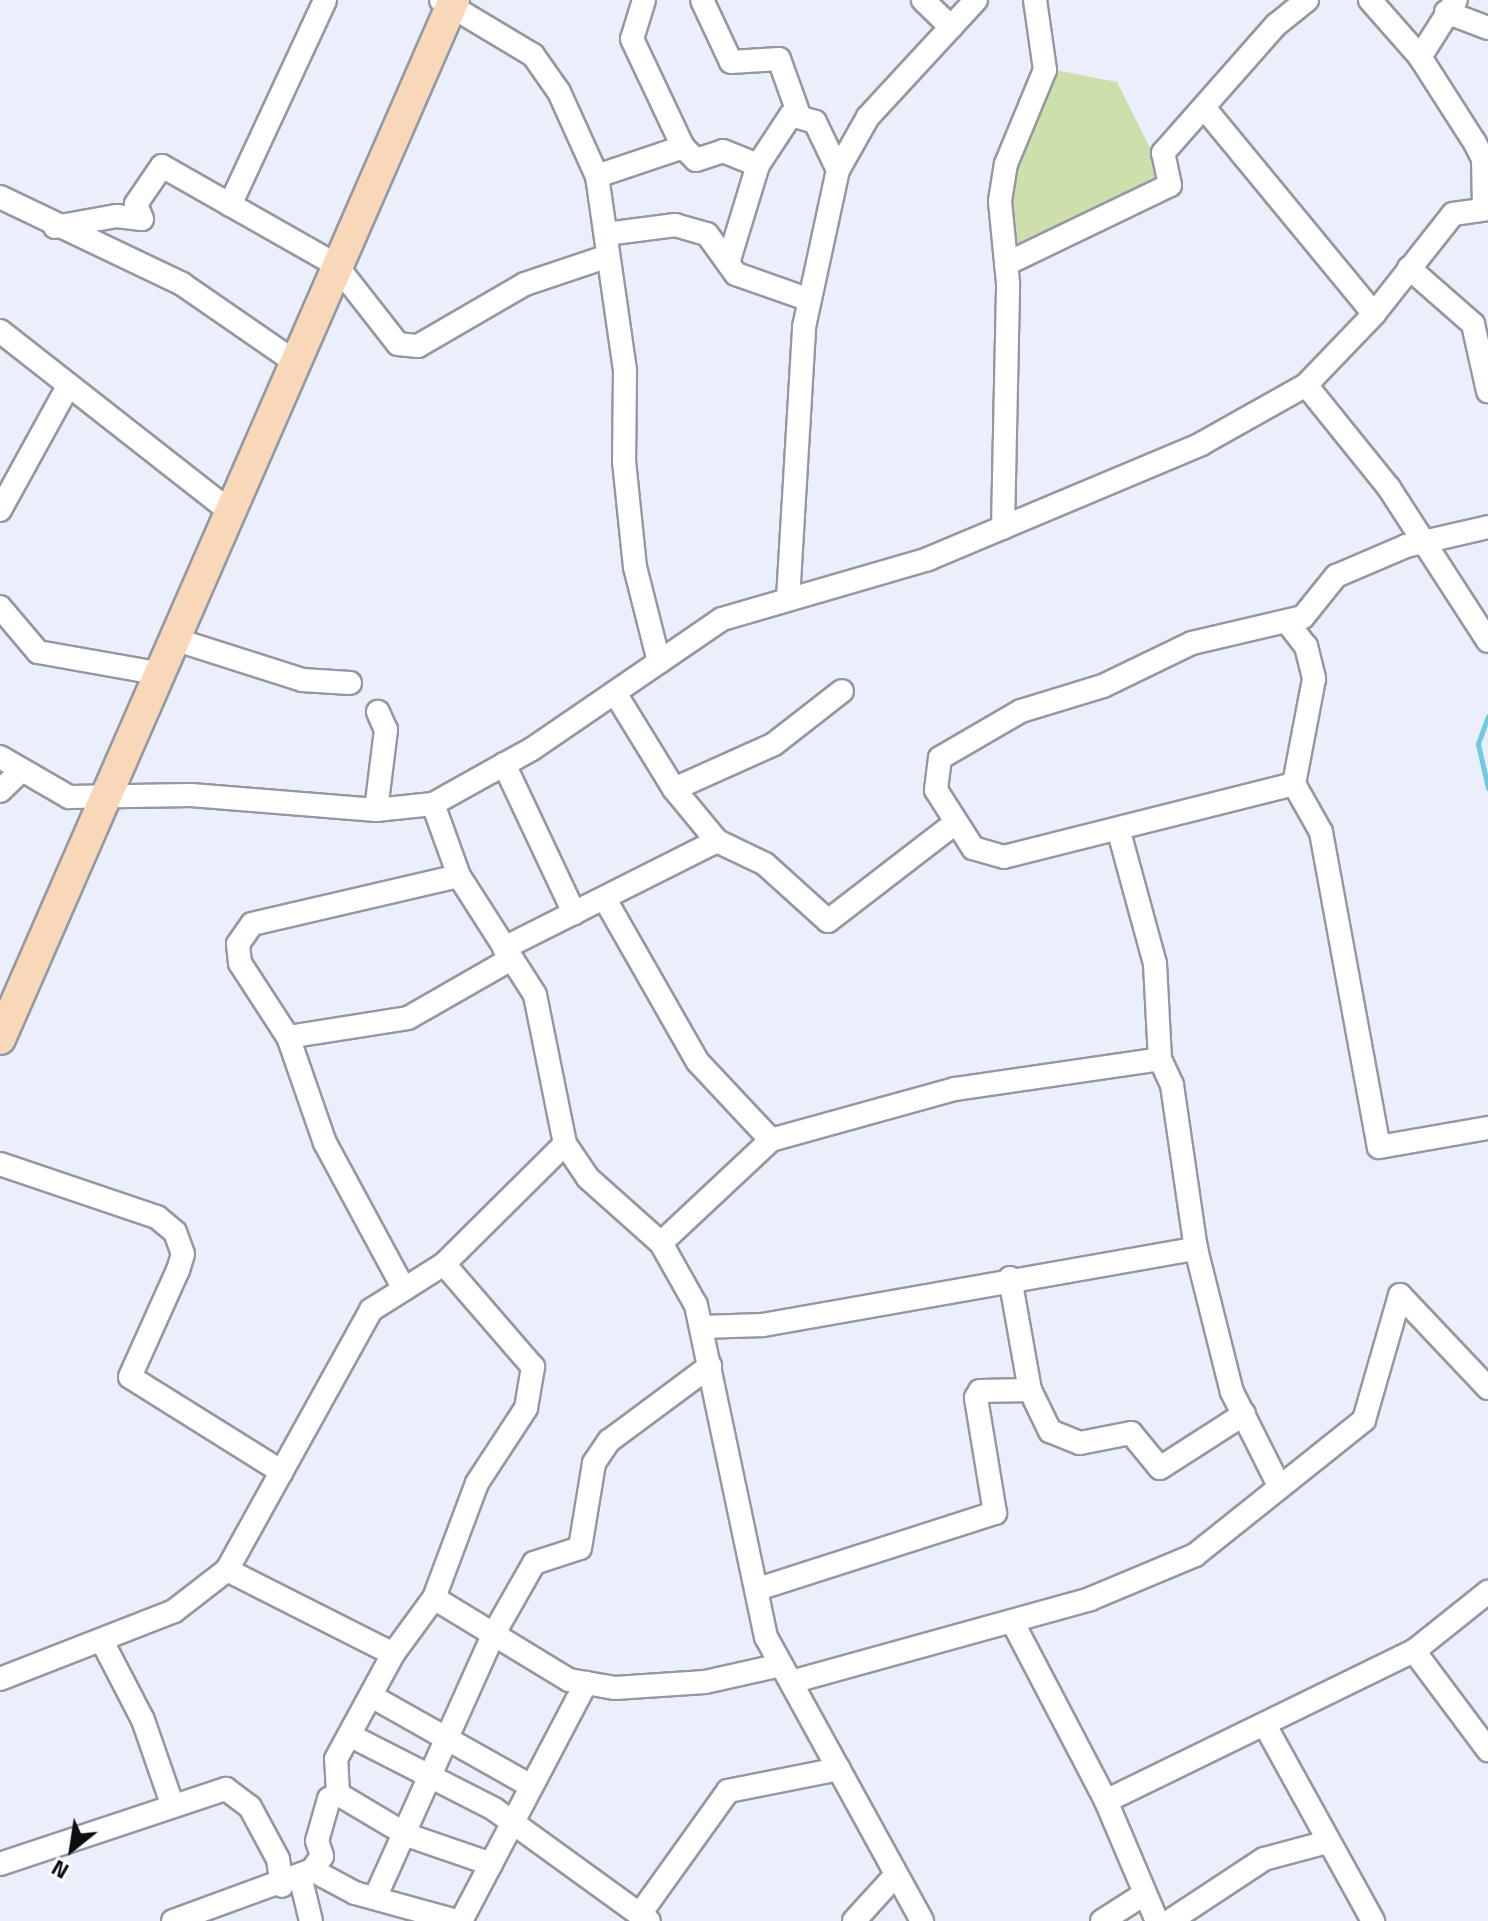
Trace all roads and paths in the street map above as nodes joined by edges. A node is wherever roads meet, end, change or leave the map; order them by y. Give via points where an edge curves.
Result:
1 (325, 0) edge
2 (644, 0) edge
3 (702, 0) edge
4 (923, 0) edge
5 (976, 0) edge
6 (1035, 0) edge
7 (1307, 0) edge
8 (1370, 0) edge
9 (449, 2) edge
10 (1451, 6) edge
11 (951, 27) junction
12 (1488, 28) edge
13 (1420, 57) junction
14 (1206, 110) junction
15 (799, 115) junction
16 (683, 147) junction
17 (758, 165) junction
18 (838, 170) junction
19 (597, 176) junction
20 (1486, 197) edge
21 (4, 205) edge
22 (230, 205) junction
23 (55, 227) junction
24 (606, 234) junction
25 (605, 257) junction
26 (728, 263) junction
27 (1006, 264) junction
28 (336, 265) junction
29 (1409, 268) junction
30 (810, 300) junction
31 (1374, 314) junction
32 (0, 331) edge
33 (292, 360) junction
34 (1306, 385) junction
35 (67, 388) junction
36 (1488, 391) edge
37 (0, 510) edge
38 (232, 513) junction
39 (1488, 527) edge
40 (1003, 528) junction
41 (1423, 541) junction
42 (788, 599) junction
43 (0, 607) edge
44 (1287, 622) junction
45 (177, 640) junction
46 (1488, 641) edge
47 (659, 662) junction
48 (163, 674) junction
49 (350, 683) dead end
50 (842, 691) dead end
51 (615, 693) junction
52 (378, 712) dead end
53 (0, 757) edge
54 (504, 764) junction
55 (21, 771) junction
56 (1294, 784) junction
57 (674, 789) junction
58 (0, 791) edge
59 (109, 800) junction
60 (433, 804) junction
61 (376, 810) junction
62 (954, 824) junction
63 (1119, 832) junction
64 (717, 841) junction
65 (459, 876) junction
66 (606, 901) junction
67 (574, 913) junction
68 (508, 954) junction
69 (288, 1037) junction
70 (0, 1039) edge
71 (1160, 1059) junction
72 (1488, 1128) edge
73 (771, 1140) junction
74 (565, 1144) junction
75 (0, 1164) edge
76 (661, 1243) junction
77 (1196, 1249) junction
78 (444, 1264) junction
79 (1010, 1278) junction
80 (404, 1289) junction
81 (701, 1327) junction
82 (710, 1366) junction
83 (1487, 1389) edge
84 (1030, 1390) junction
85 (1244, 1414) junction
86 (282, 1472) junction
87 (1278, 1484) junction
88 (227, 1570) junction
89 (758, 1589) junction
90 (1488, 1592) edge
91 (434, 1598) junction
92 (1013, 1623) junction
93 (493, 1635) junction
94 (102, 1641) junction
95 (1414, 1651) junction
96 (393, 1654) junction
97 (788, 1673) junction
98 (0, 1679) edge
99 (586, 1683) junction
100 (373, 1697) junction
101 (1266, 1727) junction
102 (351, 1736) junction
103 (448, 1738) junction
104 (1488, 1750) edge
105 (839, 1769) junction
106 (433, 1775) junction
107 (531, 1786) junction
108 (338, 1794) junction
109 (171, 1801) junction
110 (1106, 1801) junction
111 (512, 1821) junction
112 (407, 1835) junction
113 (1327, 1842) junction
114 (0, 1864) edge
115 (491, 1864) junction
116 (298, 1877) junction
117 (893, 1878) junction
118 (1141, 1896) junction
119 (375, 1898) junction
120 (644, 1917) edge
121 (173, 1921) edge
122 (311, 1921) edge
123 (459, 1921) edge
124 (854, 1921) edge
125 (922, 1921) edge
126 (1102, 1921) edge
127 (1157, 1921) edge
128 (1170, 1921) edge
129 (1373, 1921) edge

1 - 22 street
2 - 16 street via 632,39
3 - 15 street via 731,62 779,59
4 - 11 street
5 - 11 street
6 - 27 street via 1045,70 1006,164 1000,201
7 - 14 street via 1276,25
8 - 13 street
9 - 19 street via 533,55 559,92
9 - 28 main road
10 - 12 street
10 - 13 street
11 - 18 street via 868,117
13 - 20 street via 1483,159
14 - 27 street via 1163,153 1170,185
14 - 31 street
15 - 17 street via 786,120
15 - 18 street via 815,122
16 - 17 street via 696,160 723,151
16 - 19 street
17 - 26 street
18 - 30 street
19 - 24 street
20 - 29 street via 1453,214
21 - 23 street
22 - 23 street via 162,166 136,204 142,219 117,216
22 - 28 street
23 - 33 street via 182,284
24 - 25 street
24 - 26 street via 675,225 707,234
25 - 28 street via 525,284 418,346 398,344
25 - 47 street via 625,371 624,461 635,567
26 - 30 street via 747,279
27 - 40 street
28 - 33 main road
29 - 31 street
29 - 36 street via 1473,324
30 - 42 street
31 - 34 street
32 - 35 street
33 - 38 main road
34 - 40 street via 1201,444
34 - 41 street
35 - 37 street
35 - 38 street
38 - 45 main road
39 - 41 street
40 - 42 street via 928,559
41 - 44 street via 1336,576 1303,617
41 - 46 street
42 - 47 street via 722,619
43 - 48 street via 38,652
44 - 56 street via 1306,646 1314,679
44 - 62 street via 1192,643 970,736 940,758 934,771
45 - 48 main road
45 - 49 street via 302,680
47 - 51 street
48 - 59 main road
50 - 57 street via 774,744
51 - 54 street
51 - 57 street
52 - 61 street via 386,730
53 - 55 street
54 - 60 street
54 - 67 street
55 - 58 street
55 - 59 street via 69,797
56 - 63 street
56 - 72 street via 1321,832 1379,1147
57 - 64 street
59 - 61 street via 191,795
59 - 70 main road
60 - 61 street
60 - 65 street
62 - 63 street via 973,848 1004,857
62 - 64 street via 828,921 765,864
63 - 71 street via 1155,964
64 - 66 street
65 - 68 street
65 - 69 street via 425,878 343,908 240,932 240,963
66 - 67 street
66 - 73 street via 698,1062
67 - 68 street
68 - 69 street via 408,1018
68 - 74 street via 535,995 547,1034
69 - 80 street via 325,1143
71 - 73 street via 955,1089
71 - 77 street via 1172,1085
73 - 76 street
74 - 76 street via 588,1178
74 - 78 street
75 - 86 street via 157,1217 175,1232 183,1254 130,1377
76 - 81 street
77 - 79 street
77 - 85 street
78 - 80 street
78 - 91 street via 533,1367 534,1384 477,1483
79 - 81 street via 763,1325
79 - 84 street
80 - 86 street via 371,1310 351,1337
81 - 82 street
82 - 89 street via 719,1439
82 - 93 street via 609,1441 585,1487 580,1548 534,1563
83 - 87 street via 1400,1295 1364,1420
84 - 85 street via 1050,1431 1080,1443 1131,1433 1160,1468
84 - 89 street via 980,1391 976,1398 995,1513
85 - 87 street
86 - 88 street
87 - 92 street via 1195,1555
88 - 94 street via 174,1611
88 - 96 street
89 - 97 street via 766,1637
90 - 95 street
91 - 93 street
91 - 96 street
92 - 97 street
92 - 110 street
93 - 99 street
93 - 103 street
94 - 98 street
94 - 109 street via 143,1720
95 - 101 street
95 - 104 street
96 - 100 street
97 - 99 street via 705,1682
97 - 105 street
99 - 107 street
100 - 102 street
100 - 103 street
101 - 110 street
101 - 113 street
102 - 106 street
102 - 108 street via 332,1776
103 - 106 street
103 - 107 street
105 - 117 street
105 - 120 street via 728,1791
106 - 111 street
106 - 112 street
107 - 111 street
108 - 112 street
108 - 116 street via 329,1799 317,1841 322,1856
109 - 114 street
109 - 116 street via 226,1789 250,1807 278,1859
110 - 118 street
111 - 115 street
111 - 120 street
112 - 115 street
112 - 119 street
113 - 128 street via 1264,1859
113 - 129 street
115 - 123 street
116 - 119 street
116 - 121 street
116 - 122 street
117 - 124 street
117 - 125 street
118 - 126 street
118 - 127 street
119 - 123 street

